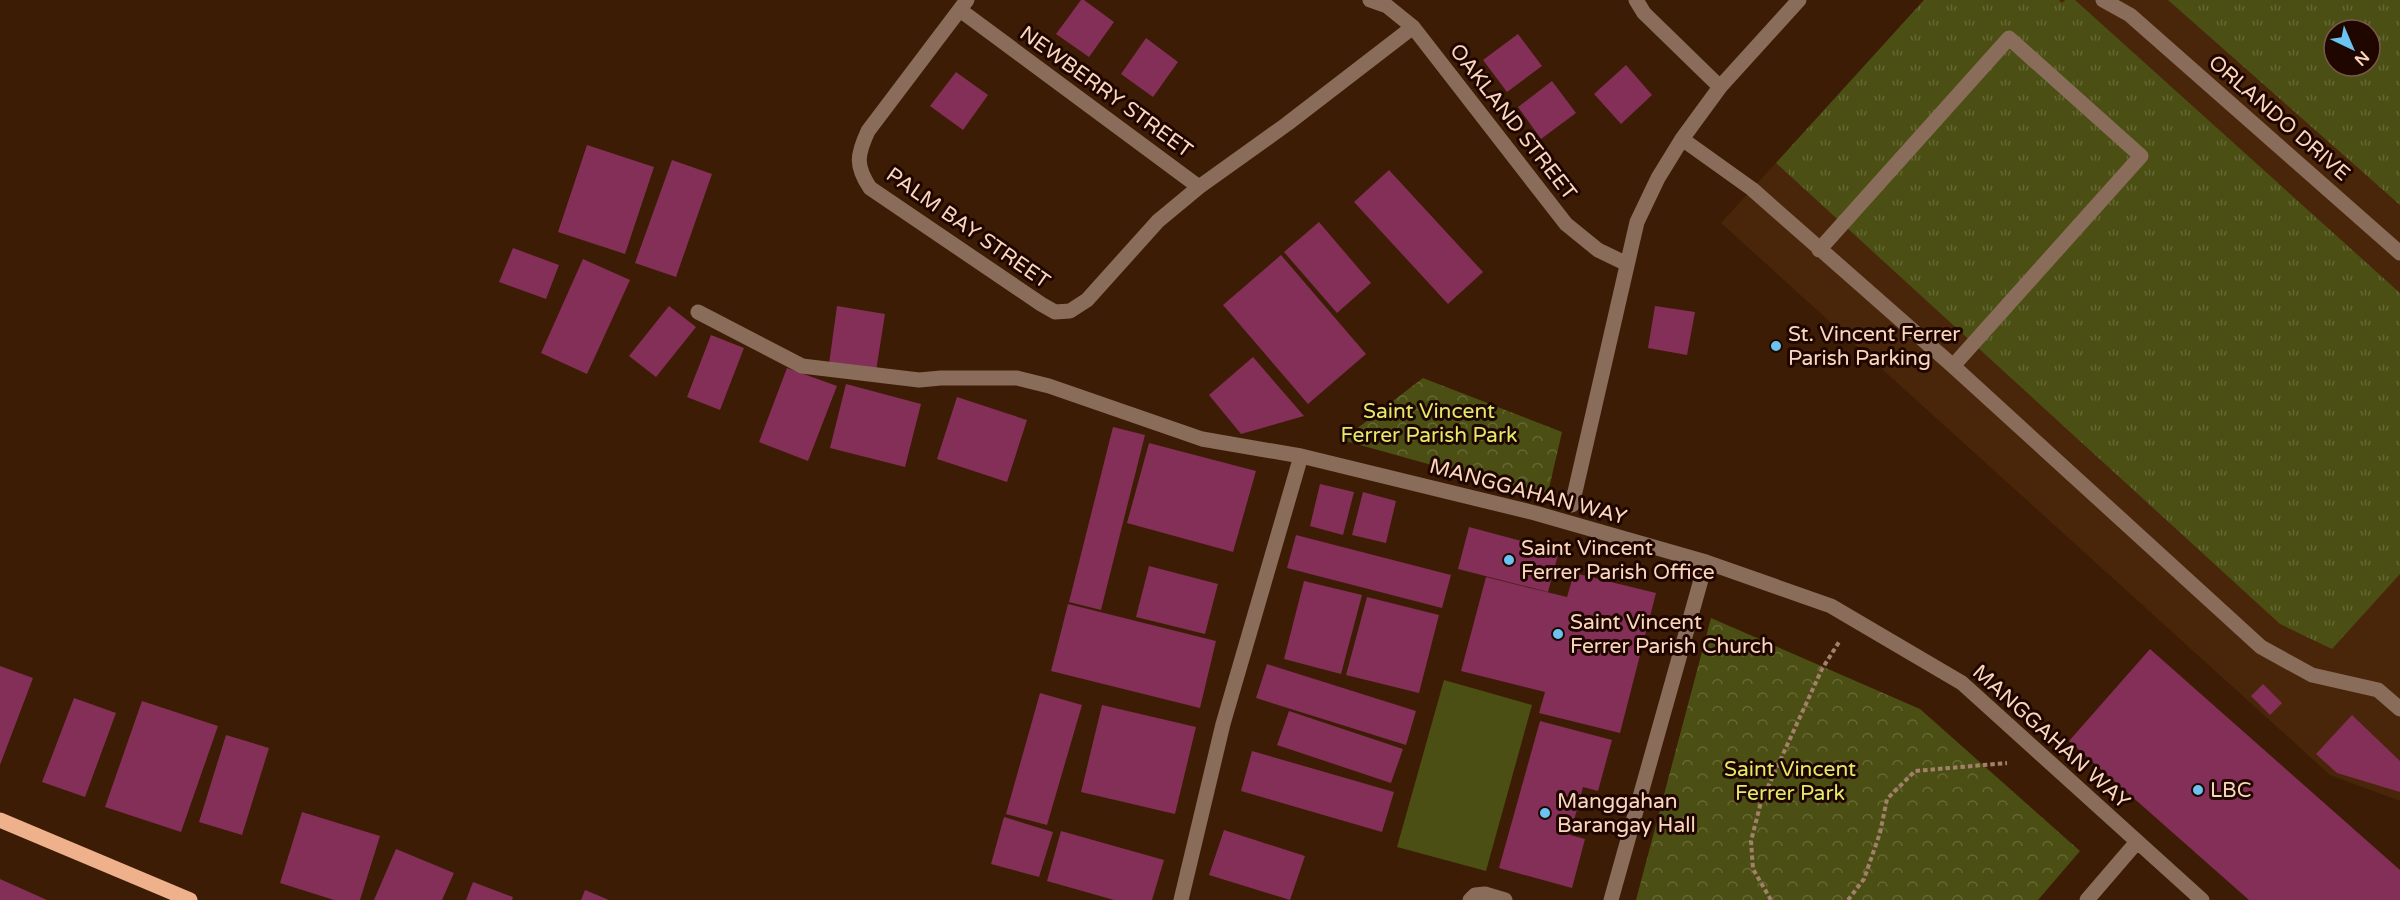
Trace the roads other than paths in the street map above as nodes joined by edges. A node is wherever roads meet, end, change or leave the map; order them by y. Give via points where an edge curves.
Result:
1 (1370, 0) edge
2 (1636, 0) edge
3 (1800, 0) edge
4 (2103, 0) edge
5 (2122, 0) edge
6 (963, 5) edge
7 (2130, 15) junction
8 (1413, 27) junction
9 (1720, 87) junction
10 (1682, 139) junction
11 (1199, 187) junction
12 (1819, 250) junction
13 (2400, 253) edge
14 (1627, 264) junction
15 (698, 312) dead end
16 (1953, 366) junction
17 (1300, 456) junction
18 (1572, 505) dead end
19 (1706, 562) junction
20 (2400, 709) edge
21 (0, 820) edge
22 (2136, 843) junction
23 (190, 900) edge
24 (1181, 900) edge
25 (1470, 900) edge
26 (1505, 900) edge
27 (1611, 900) edge
28 (2087, 900) edge
29 (2202, 900) edge

1 - 8 street, OAKLAND STREET via 1387,6
2 - 9 street via 1644,14
3 - 9 street
4 - 7 street, ORLANDO DRIVE
5 - 7 street, ORLANDO DRIVE
6 - 11 street, NEWBERRY STREET
6 - 11 street, PALM BAY STREET via 868,131 859,150 860,172 870,188 1055,312 1070,311 1087,300 1158,221
7 - 13 street, ORLANDO DRIVE
8 - 11 street, PALM BAY STREET
8 - 14 street, OAKLAND STREET via 1566,224 1598,250
9 - 10 street
10 - 12 street via 1752,189
10 - 14 street via 1637,222
12 - 16 street
12 - 16 street via 2009,38 2141,156
14 - 18 street
15 - 17 street, MANGGAHAN WAY via 802,366 919,380 1017,378 1202,439
16 - 20 street via 2261,647 2312,675 2378,690
17 - 19 street, MANGGAHAN WAY via 1535,513
17 - 24 street via 1223,724
19 - 22 street, MANGGAHAN WAY via 1831,606 1962,682
19 - 27 street
21 - 23 main road
22 - 28 street
22 - 29 street, MANGGAHAN WAY
25 - 26 street via 1485,894

